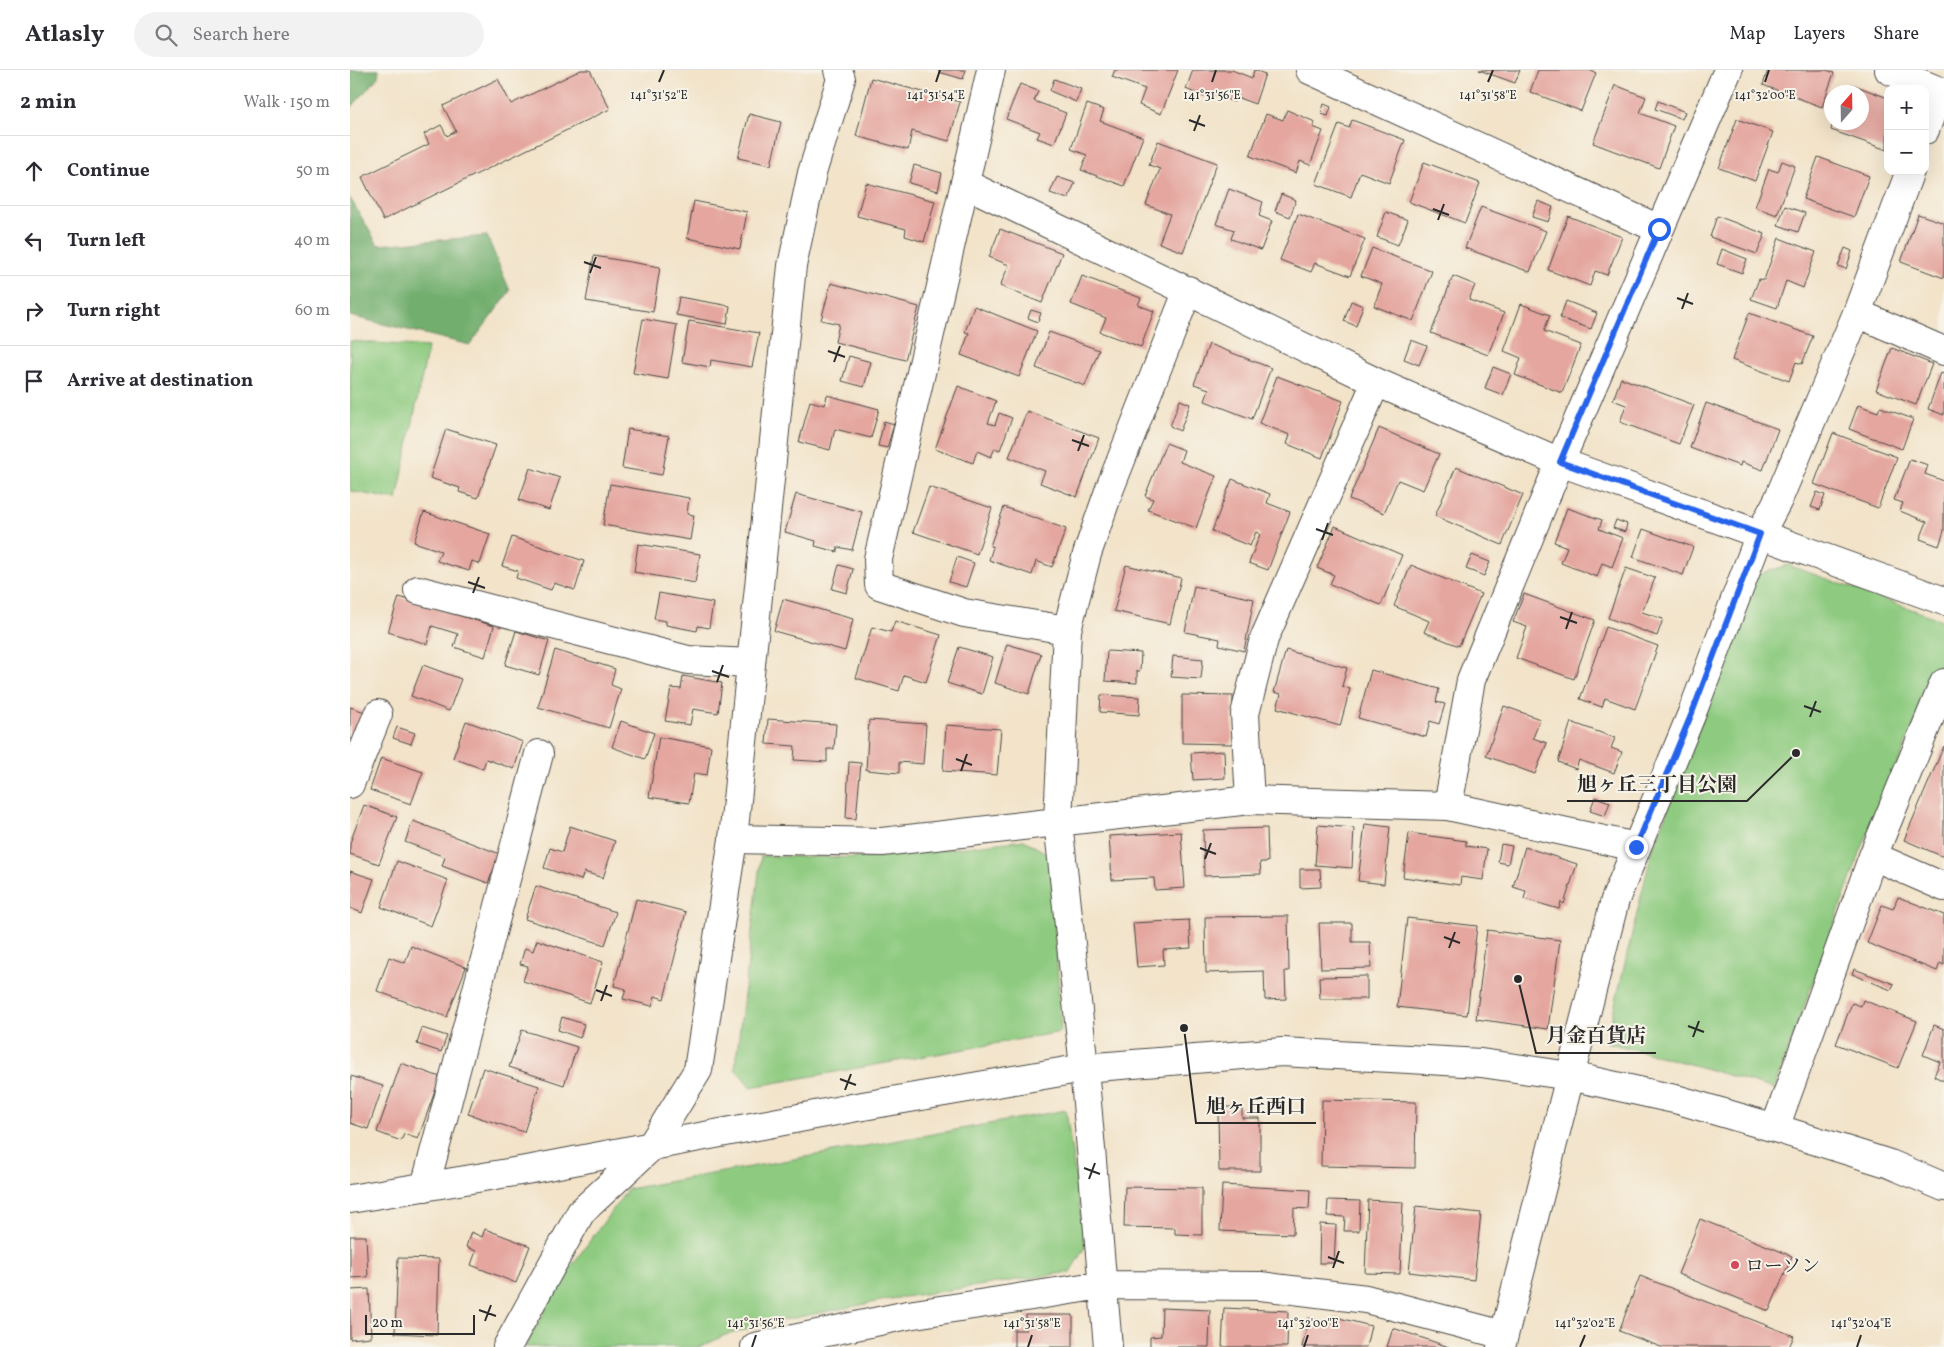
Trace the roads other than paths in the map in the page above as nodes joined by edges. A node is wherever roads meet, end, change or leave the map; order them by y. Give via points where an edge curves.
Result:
1 (992, 70) edge
2 (1310, 70) edge
3 (1728, 70) edge
4 (1889, 70) edge
5 (841, 73) edge
6 (1942, 92) edge
7 (1929, 121) edge
8 (1909, 175) edge
9 (966, 184) junction
10 (1659, 229) junction
11 (1188, 290) junction
12 (1857, 313) junction
13 (1944, 351) edge
14 (1376, 382) junction
15 (1560, 462) junction
16 (1760, 534) junction
17 (418, 590) dead end
18 (1944, 601) edge
19 (1067, 630) junction
20 (751, 663) junction
21 (1944, 683) edge
22 (378, 714) dead end
23 (539, 754) dead end
24 (350, 784) edge
25 (1250, 800) junction
26 (1448, 806) junction
27 (1058, 821) junction
28 (733, 839) junction
29 (1636, 847) junction
30 (1873, 856) junction
31 (1944, 887) edge
32 (1084, 1068) junction
33 (1570, 1076) junction
34 (1775, 1128) junction
35 (650, 1148) junction
36 (425, 1187) junction
37 (1944, 1187) edge
38 (350, 1199) edge
39 (1102, 1285) junction
40 (1503, 1341) edge
41 (507, 1347) edge
42 (756, 1347) edge
43 (1108, 1347) edge

1 - 9 street
2 - 10 street
3 - 10 street
4 - 6 street
5 - 20 street via 812,173 792,266
6 - 7 street
8 - 12 street
9 - 11 street
9 - 19 street via 878,559 879,585 964,612
10 - 15 street
11 - 14 street
11 - 19 street via 1110,488 1087,554
12 - 13 street
12 - 16 street via 1778,500
14 - 15 street
14 - 25 street via 1264,639 1245,714
15 - 16 street
15 - 26 street via 1470,680
16 - 18 street
16 - 29 street via 1692,713
17 - 20 street via 688,660
19 - 27 street
20 - 28 street
21 - 30 street
22 - 24 street
23 - 36 street
25 - 26 street
25 - 27 street
26 - 29 street
27 - 28 street via 882,842
27 - 32 street
28 - 35 street via 698,1070
29 - 33 street via 1615,900
30 - 31 street
30 - 34 street
32 - 33 street via 1282,1052 1482,1063
32 - 35 street via 857,1107
32 - 39 street
33 - 34 street via 1679,1100
33 - 40 street
34 - 37 street via 1890,1164
35 - 36 street
35 - 41 street via 581,1212
36 - 38 street
39 - 40 street via 1260,1286 1366,1299
39 - 42 street via 908,1315
39 - 43 street

